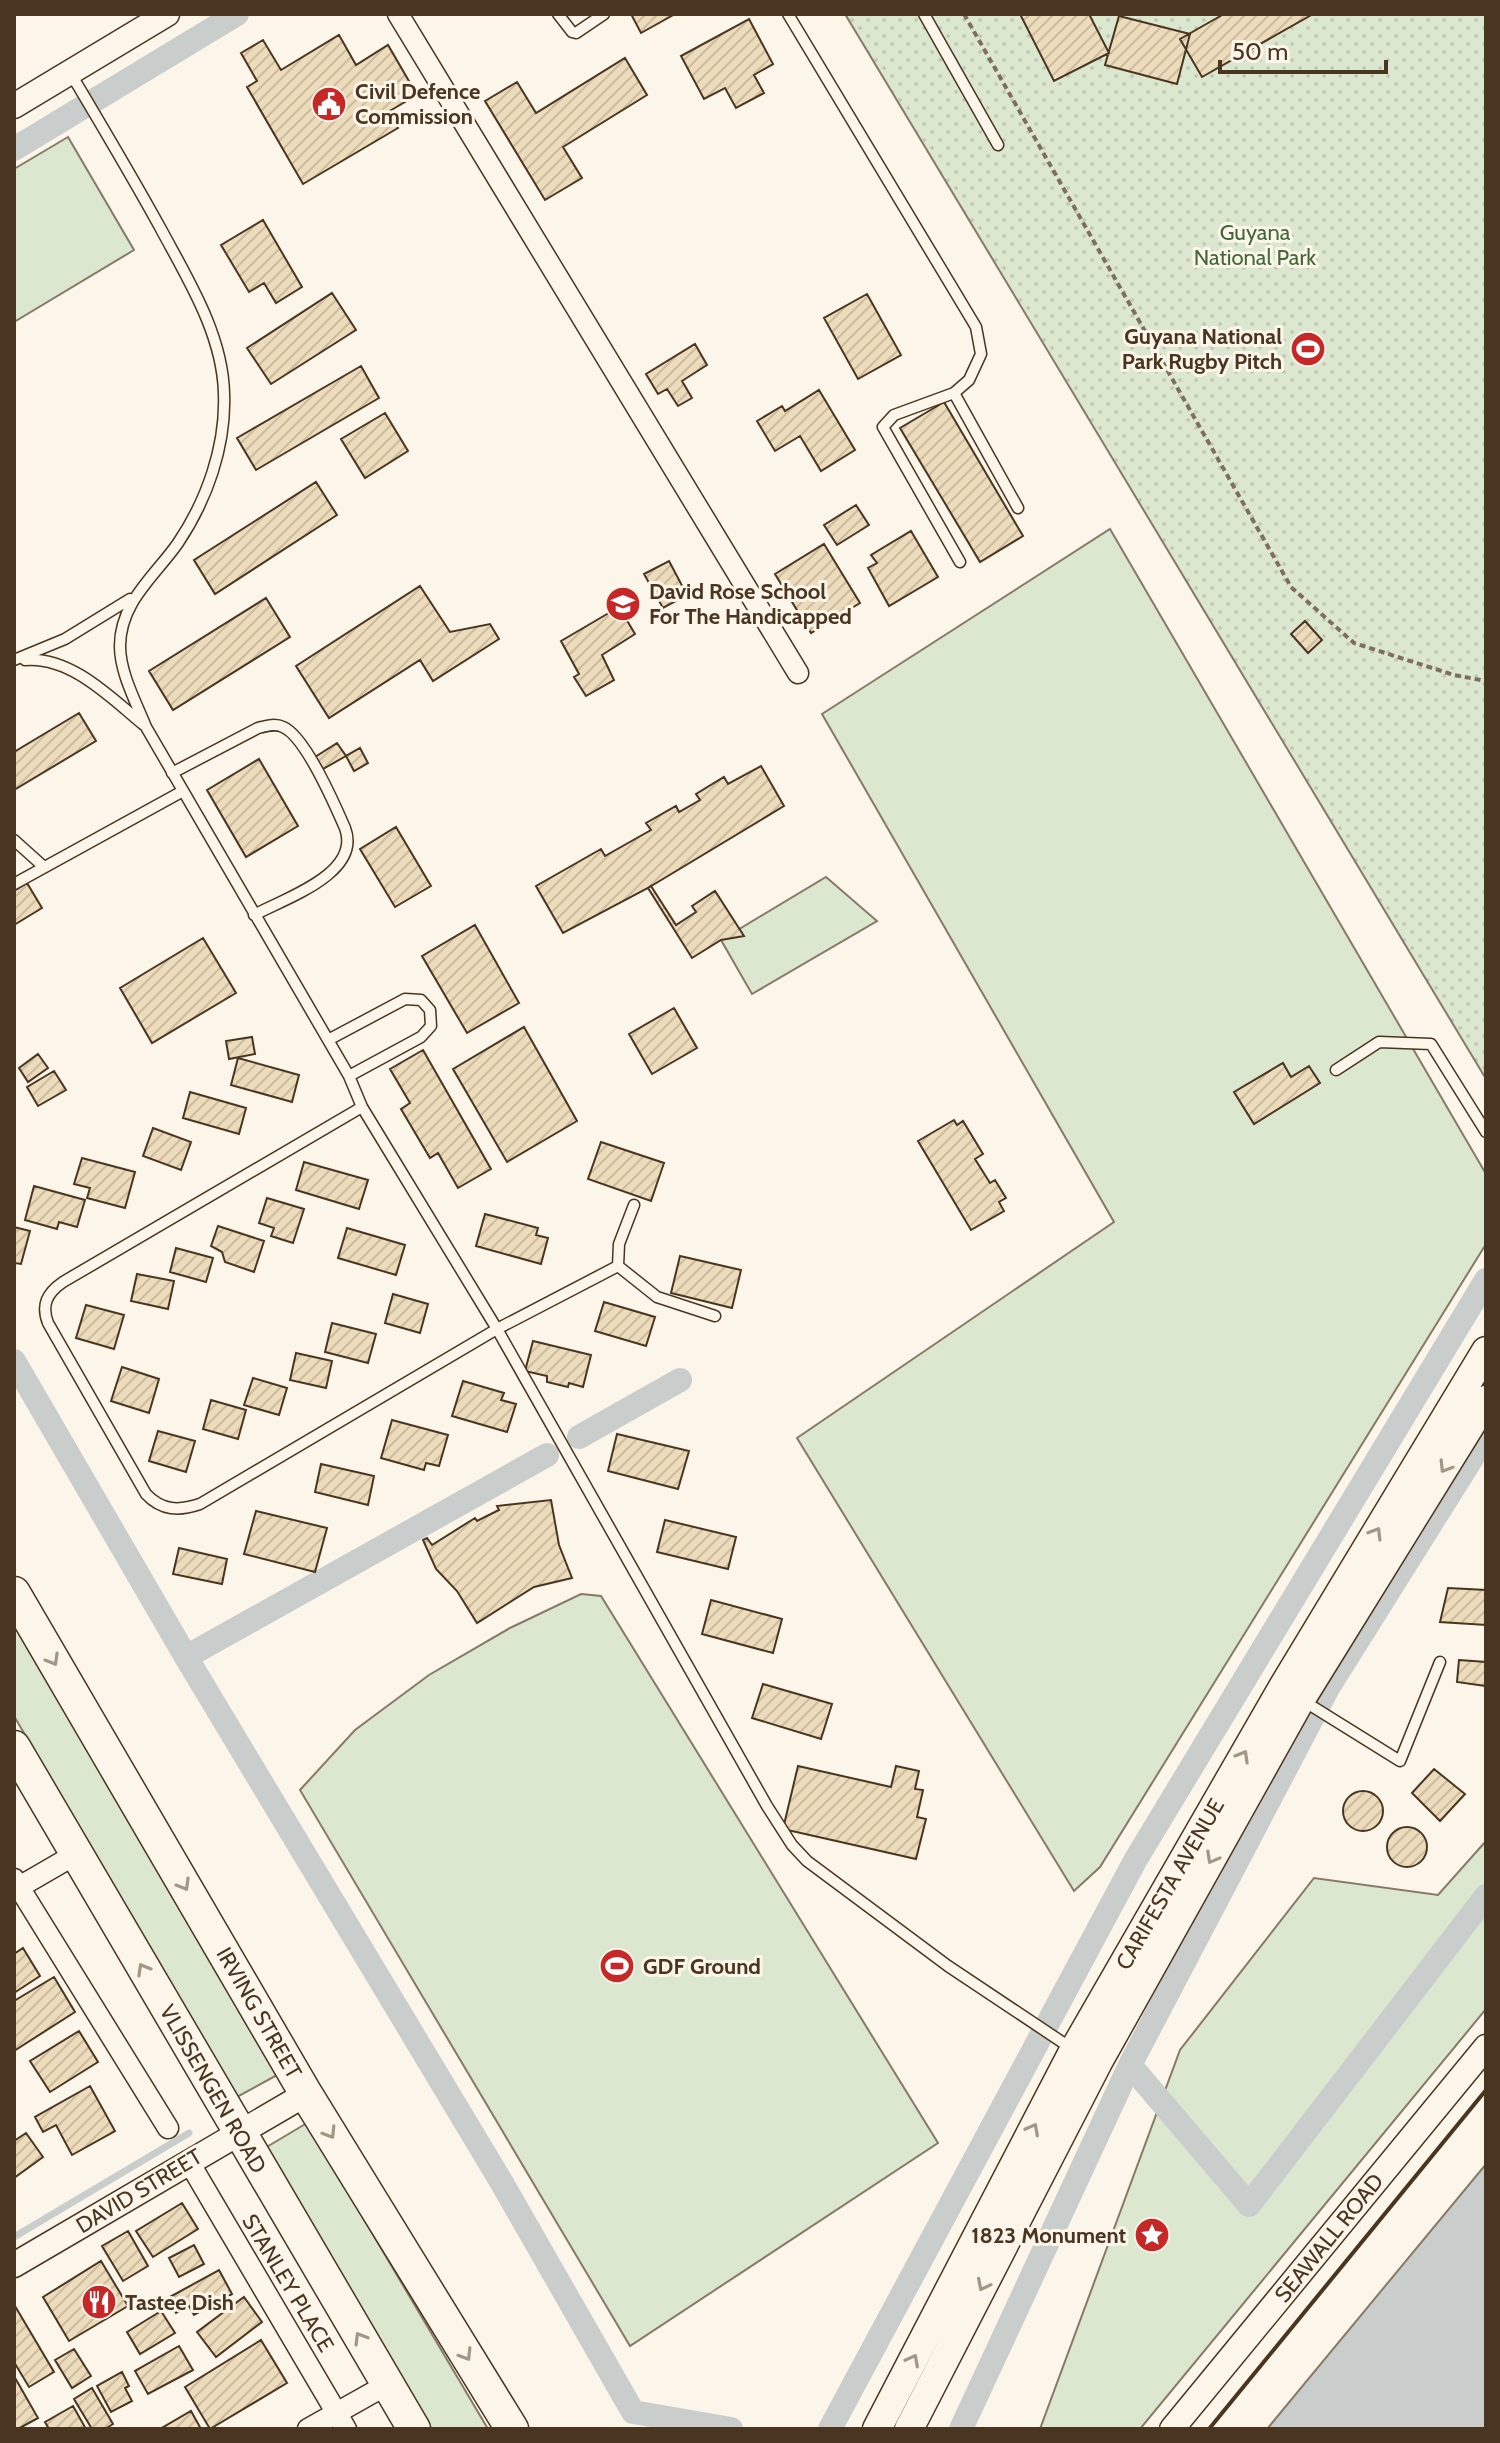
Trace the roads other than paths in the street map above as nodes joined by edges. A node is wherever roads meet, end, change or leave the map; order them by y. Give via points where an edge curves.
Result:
1 (167, 14) edge
2 (398, 14) edge
3 (558, 14) edge
4 (604, 14) edge
5 (788, 14) edge
6 (924, 14) edge
7 (75, 80) junction
8 (14, 106) edge
9 (998, 145) dead end
10 (954, 393) junction
11 (1018, 508) dead end
12 (960, 562) dead end
13 (146, 583) junction
14 (14, 660) edge
15 (798, 673) dead end
16 (146, 727) junction
17 (172, 773) junction
18 (183, 791) junction
19 (14, 840) edge
20 (44, 867) junction
21 (14, 884) edge
22 (254, 915) junction
23 (328, 1040) junction
24 (1336, 1070) dead end
25 (349, 1076) junction
26 (362, 1107) junction
27 (1486, 1132) edge
28 (634, 1205) dead end
29 (618, 1266) junction
30 (715, 1316) dead end
31 (497, 1329) junction
32 (1486, 1351) edge
33 (1486, 1400) edge
34 (14, 1593) edge
35 (1440, 1662) dead end
36 (1301, 1699) junction
37 (14, 1747) edge
38 (76, 1854) junction
39 (16, 1885) edge
40 (1486, 2047) edge
41 (1074, 2049) junction
42 (306, 2094) junction
43 (168, 2128) dead end
44 (236, 2135) junction
45 (192, 2160) junction
46 (14, 2265) edge
47 (385, 2386) junction
48 (342, 2416) edge
49 (308, 2429) edge
50 (414, 2429) edge
51 (512, 2429) edge
52 (877, 2429) edge
53 (909, 2429) edge
54 (1172, 2429) edge

1 - 7 street
2 - 15 street
3 - 4 lane via 576,33
5 - 10 lane via 976,327 981,354 969,380
6 - 9 lane
7 - 8 street
7 - 13 lane via 177,259 208,323 223,373 221,432 208,487 181,538
10 - 11 lane
10 - 12 lane via 894,415 883,427
13 - 14 lane via 91,625
13 - 16 lane via 124,618 120,647
14 - 16 lane via 69,669
16 - 17 lane
17 - 18 lane
17 - 22 lane via 273,725 291,732 304,749 345,828 348,847 334,871
18 - 20 lane
18 - 22 lane
19 - 20 lane
20 - 21 lane
22 - 23 lane
23 - 25 lane
23 - 25 lane via 405,999 421,1000 430,1010 431,1026 421,1037
24 - 27 lane via 1379,1042 1431,1044
25 - 26 lane
26 - 31 lane
26 - 31 lane via 63,1282 47,1298 48,1323 146,1494 176,1510 200,1504
28 - 29 lane via 619,1244
29 - 30 lane via 657,1297
29 - 31 lane
31 - 41 lane via 792,1845 845,1892
41 -> 32 main road, CARIFESTA AVENUE via 1283,1687
33 -> 36 main road, CARIFESTA AVENUE
34 -> 42 main road, IRVING STREET
35 - 36 lane via 1400,1761
36 -> 41 main road, CARIFESTA AVENUE
37 - 38 main road, VLISSENGEN ROAD
38 - 39 street
44 -> 38 main road, VLISSENGEN ROAD
39 - 43 street
40 - 54 street, SEAWALL ROAD
52 -> 41 main road, CARIFESTA AVENUE
41 -> 53 main road, CARIFESTA AVENUE
42 - 44 street, DAVID STREET
42 -> 51 main road, IRVING STREET
44 - 45 street, DAVID STREET
47 -> 44 main road, VLISSENGEN ROAD
45 - 46 street, DAVID STREET
45 - 48 street, STANLEY PLACE
47 - 48 street
47 - 50 main road, VLISSENGEN ROAD
48 - 49 street

